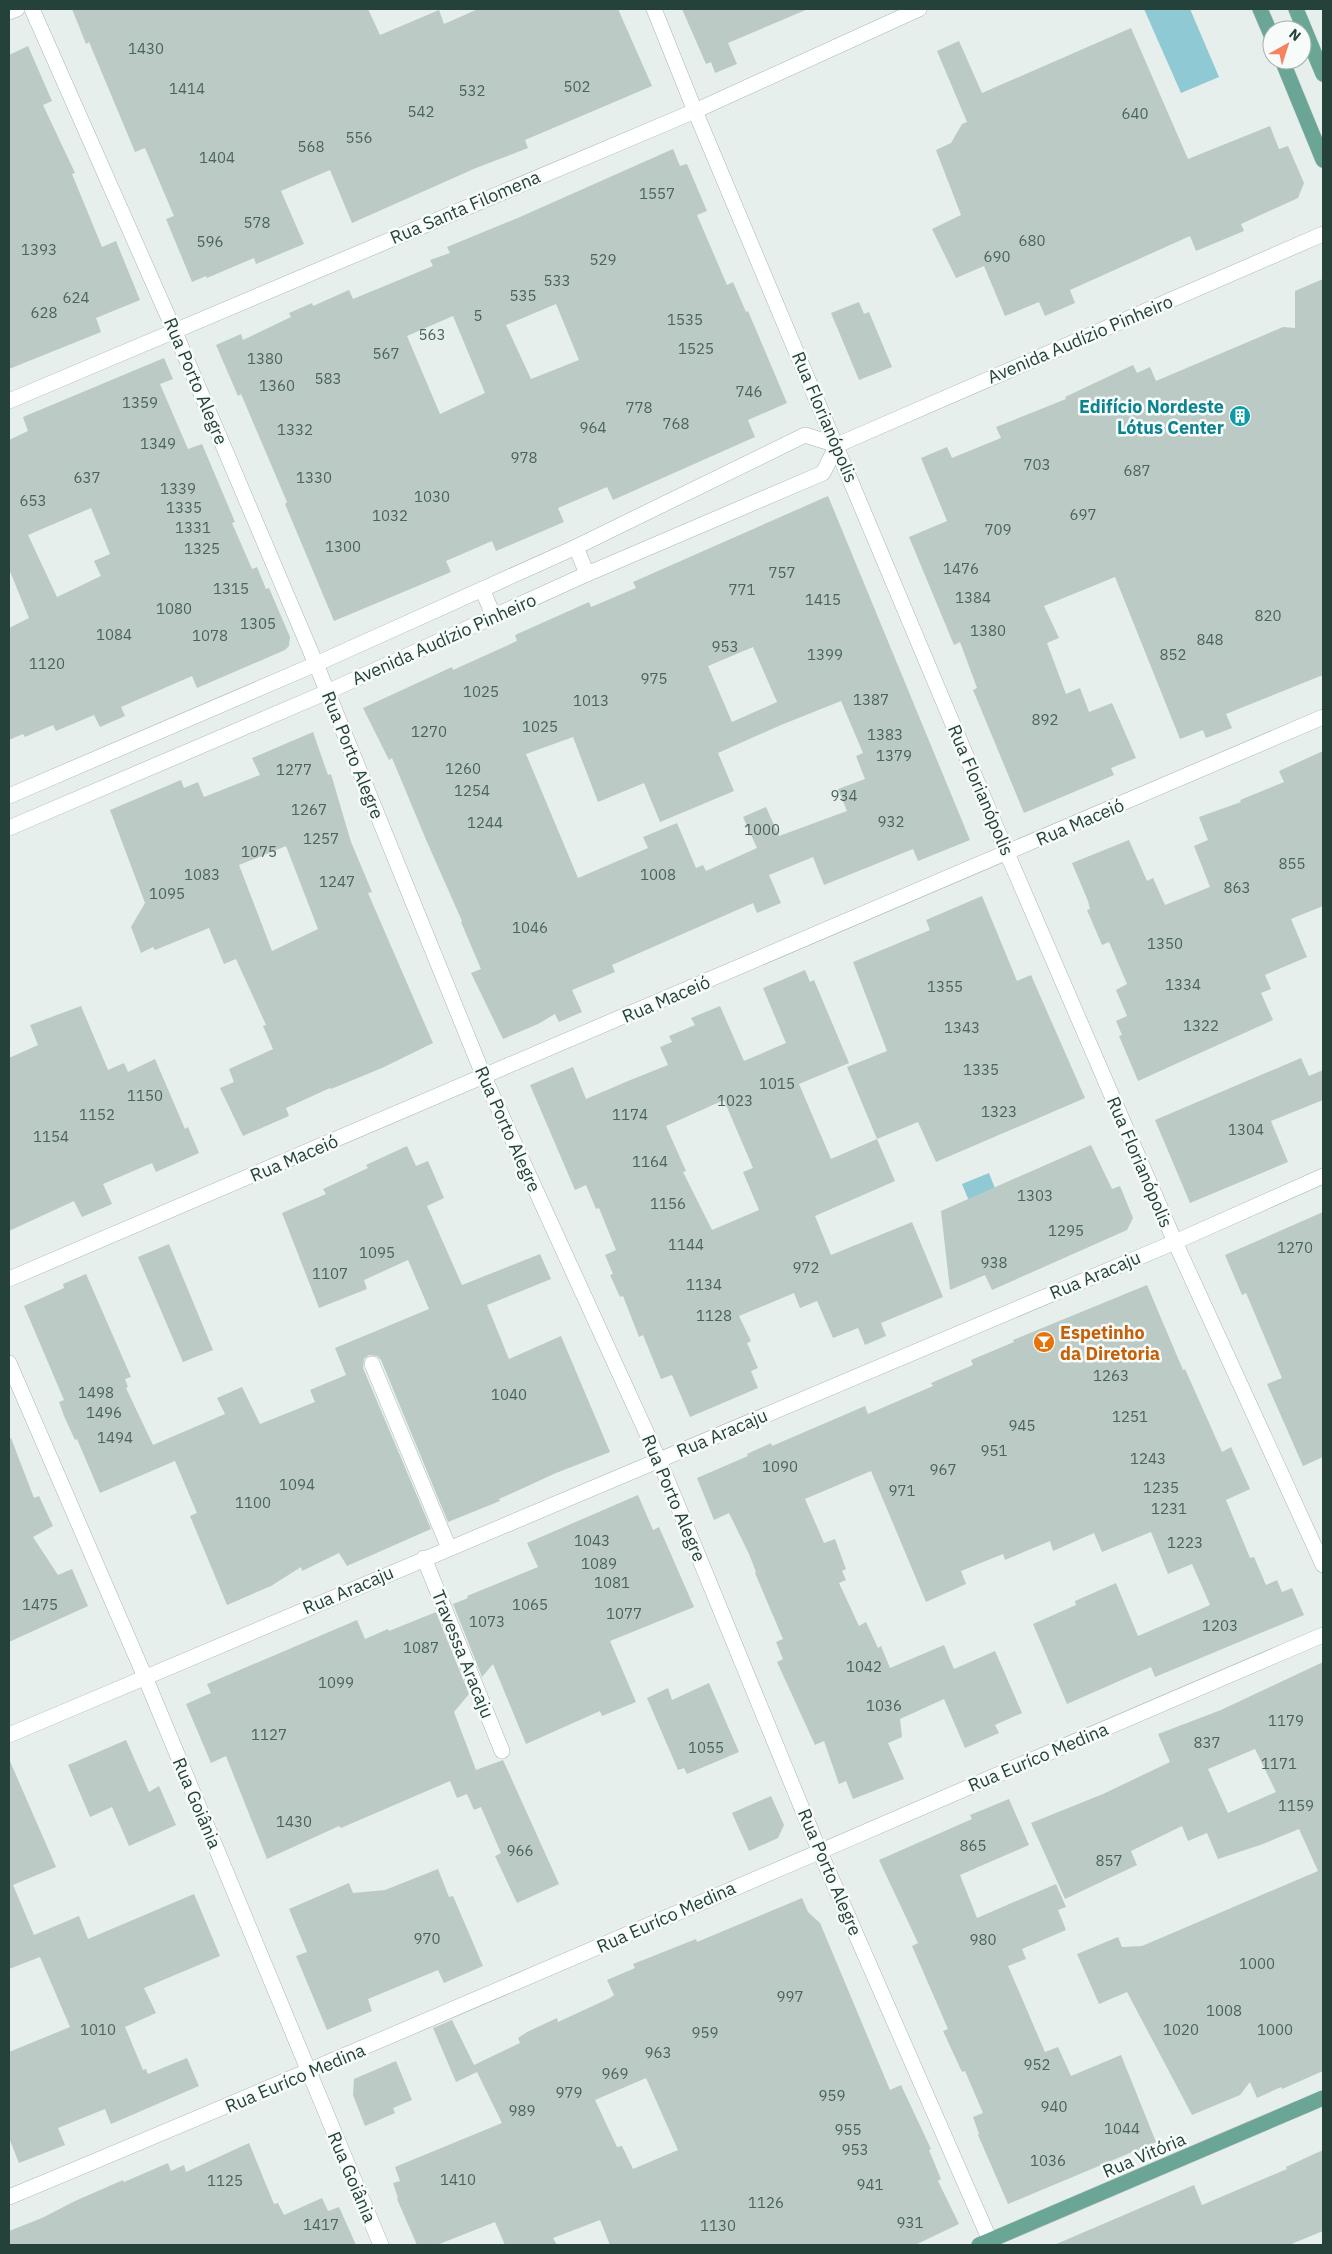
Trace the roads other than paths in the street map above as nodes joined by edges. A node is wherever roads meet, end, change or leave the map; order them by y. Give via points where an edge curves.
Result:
1 (17, 9) edge
2 (32, 9) edge
3 (654, 9) edge
4 (919, 9) edge
5 (1296, 9) edge
6 (9, 12) edge
7 (1286, 70) edge
8 (1323, 74) edge
9 (694, 111) junction
10 (1323, 160) edge
11 (1323, 234) edge
12 (174, 330) junction
13 (9, 401) edge
14 (837, 445) junction
15 (576, 547) junction
16 (588, 574) junction
17 (482, 589) junction
18 (494, 617) junction
19 (316, 664) junction
20 (327, 692) junction
21 (1323, 717) edge
22 (9, 796) edge
23 (9, 828) edge
24 (1007, 853) junction
25 (484, 1078) junction
26 (1323, 1176) edge
27 (1175, 1242) junction
28 (9, 1279) edge
29 (9, 1363) edge
30 (372, 1364) dead end
31 (659, 1460) junction
32 (449, 1548) junction
33 (424, 1558) junction
34 (1323, 1565) edge
35 (1323, 1636) edge
36 (145, 1677) junction
37 (9, 1735) edge
38 (502, 1751) dead end
39 (819, 1850) junction
40 (309, 2073) junction
41 (1323, 2098) edge
42 (9, 2197) edge
43 (987, 2244) edge
44 (381, 2245) edge

1 - 6 street
2 - 12 street, Rua Porto Alegre
3 - 9 street, Rua Florianópolis
4 - 9 street, Rua Santa Filomena
5 - 8 main road
7 - 10 main road
9 - 12 street, Rua Santa Filomena
9 - 14 street, Rua Florianópolis
11 - 14 street, Avenida Audízio Pinheiro
12 - 13 street, Rua Santa Filomena
12 - 19 street, Rua Porto Alegre
14 - 15 street, Avenida Audízio Pinheiro via 805,435
14 - 16 street, Avenida Audízio Pinheiro via 823,473
14 - 24 street, Rua Florianópolis
15 - 16 street
15 - 17 street, Avenida Audízio Pinheiro
16 - 18 street, Avenida Audízio Pinheiro
17 - 18 street
17 - 19 street, Avenida Audízio Pinheiro
18 - 20 street, Avenida Audízio Pinheiro
19 - 20 street, Rua Porto Alegre
19 - 22 street, Avenida Audízio Pinheiro
20 - 23 street, Avenida Audízio Pinheiro
20 - 25 street, Rua Porto Alegre
21 - 24 street, Rua Maceió
24 - 25 street, Rua Maceió
24 - 27 street, Rua Florianópolis
25 - 28 street, Rua Maceió
25 - 31 street, Rua Porto Alegre
26 - 27 street, Rua Aracaju
27 - 31 street, Rua Aracaju
27 - 34 street, Rua Florianópolis
29 - 36 street, Rua Goiânia
30 - 32 street
31 - 32 street, Rua Aracaju
31 - 39 street, Rua Porto Alegre
32 - 33 street, Rua Aracaju
33 - 36 street, Rua Aracaju
33 - 38 street, Travessa Aracaju
35 - 39 street, Rua Euríco Medina
36 - 37 street, Rua Aracaju
36 - 40 street, Rua Goiânia
39 - 40 street, Rua Euríco Medina
39 - 43 street, Rua Porto Alegre
40 - 42 street, Rua Euríco Medina
40 - 44 street, Rua Goiânia
41 - 43 main road, Rua Vitória

